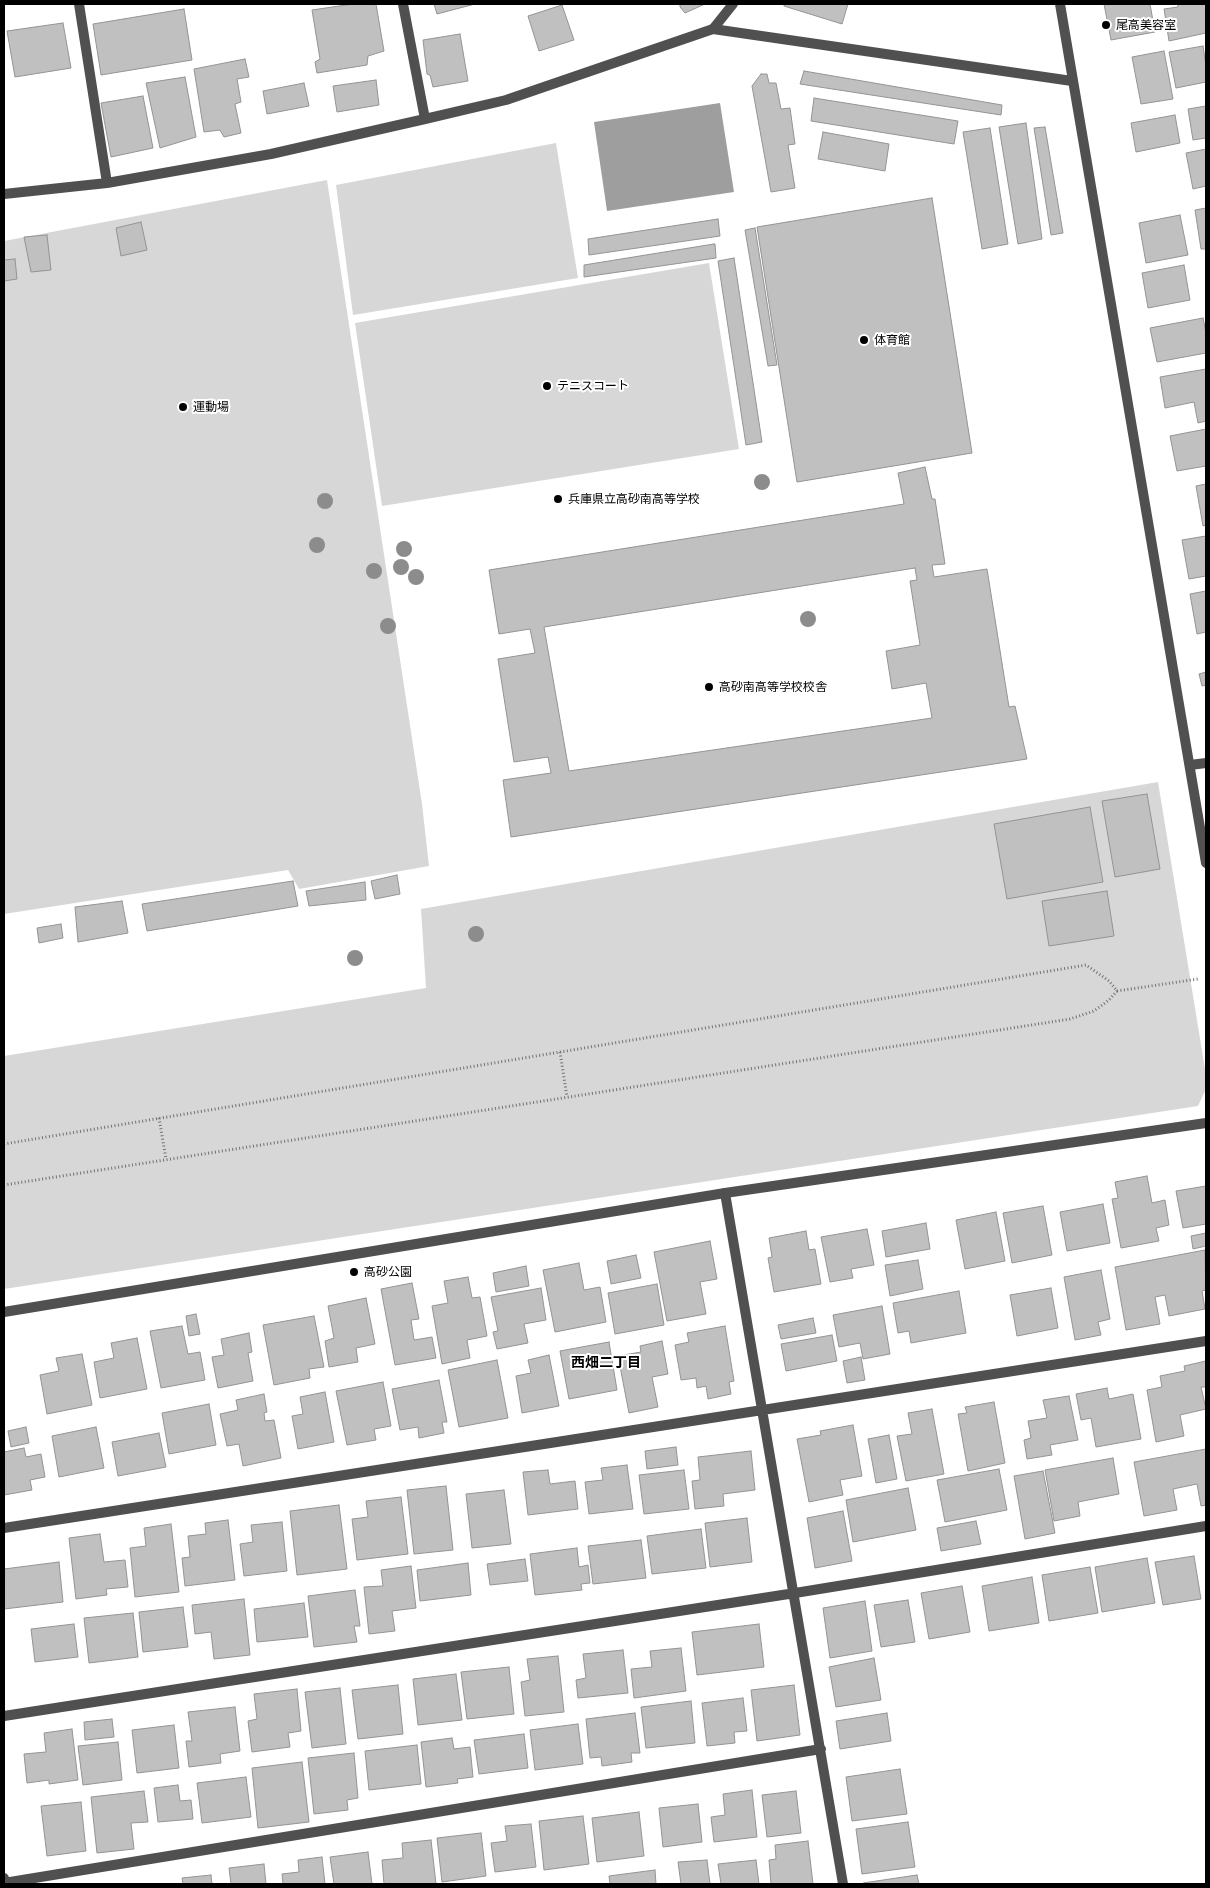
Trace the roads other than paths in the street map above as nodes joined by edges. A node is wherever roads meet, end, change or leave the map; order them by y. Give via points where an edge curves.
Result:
1 (79, 4) edge
2 (403, 4) edge
3 (733, 4) edge
4 (1060, 4) edge
5 (713, 29) junction
6 (1072, 81) junction
7 (425, 119) junction
8 (107, 183) junction
9 (4, 194) edge
10 (1206, 762) edge
11 (1190, 765) junction
12 (1206, 863) edge
13 (1206, 1123) edge
14 (725, 1193) junction
15 (4, 1312) edge
16 (1206, 1341) edge
17 (762, 1410) junction
18 (1206, 1526) edge
19 (4, 1528) edge
20 (795, 1593) junction
21 (4, 1716) edge
22 (821, 1749) junction
23 (4, 1882) edge
24 (843, 1884) edge

1 - 8 street
2 - 7 street
3 - 5 street
4 - 6 street
5 - 6 street
5 - 7 street via 506,100
6 - 11 street
7 - 8 street via 271,154
8 - 9 street
10 - 11 street
11 - 12 street
13 - 14 street
14 - 15 street
14 - 17 street
16 - 17 street
17 - 19 street
17 - 20 street
18 - 20 street
20 - 21 street
20 - 22 street
22 - 23 street
22 - 24 street

